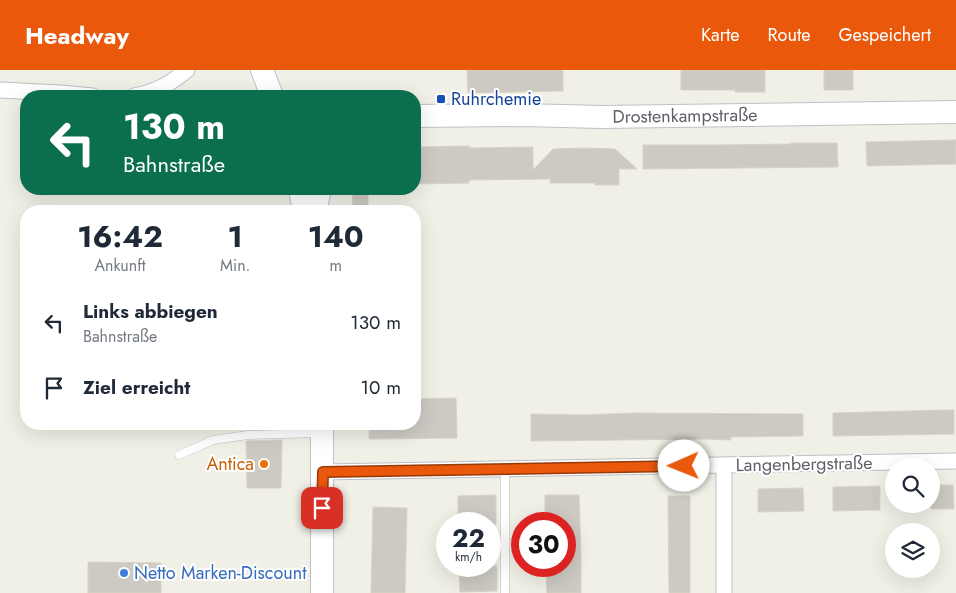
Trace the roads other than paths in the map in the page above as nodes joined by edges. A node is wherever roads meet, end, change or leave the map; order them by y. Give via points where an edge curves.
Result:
1 (187, 70) edge
2 (262, 70) edge
3 (0, 90) edge
4 (157, 90) edge
5 (270, 90) edge
6 (20, 91) edge
7 (956, 112) edge
8 (421, 116) edge
9 (301, 430) edge
10 (322, 430) edge
11 (179, 455) dead end
12 (956, 461) edge
13 (724, 466) junction
14 (505, 469) junction
15 (323, 472) junction
16 (322, 593) edge
17 (505, 593) edge
18 (724, 593) edge

1 - 4 street
2 - 5 street
3 - 6 street
7 - 8 street, Drostenkampstraße
9 - 11 lane via 214,440
10 - 15 street
12 - 13 street, Langenbergstraße
13 - 14 street, Langenbergstraße
13 - 18 street
14 - 15 street, Langenbergstraße
14 - 17 lane
15 - 16 street

